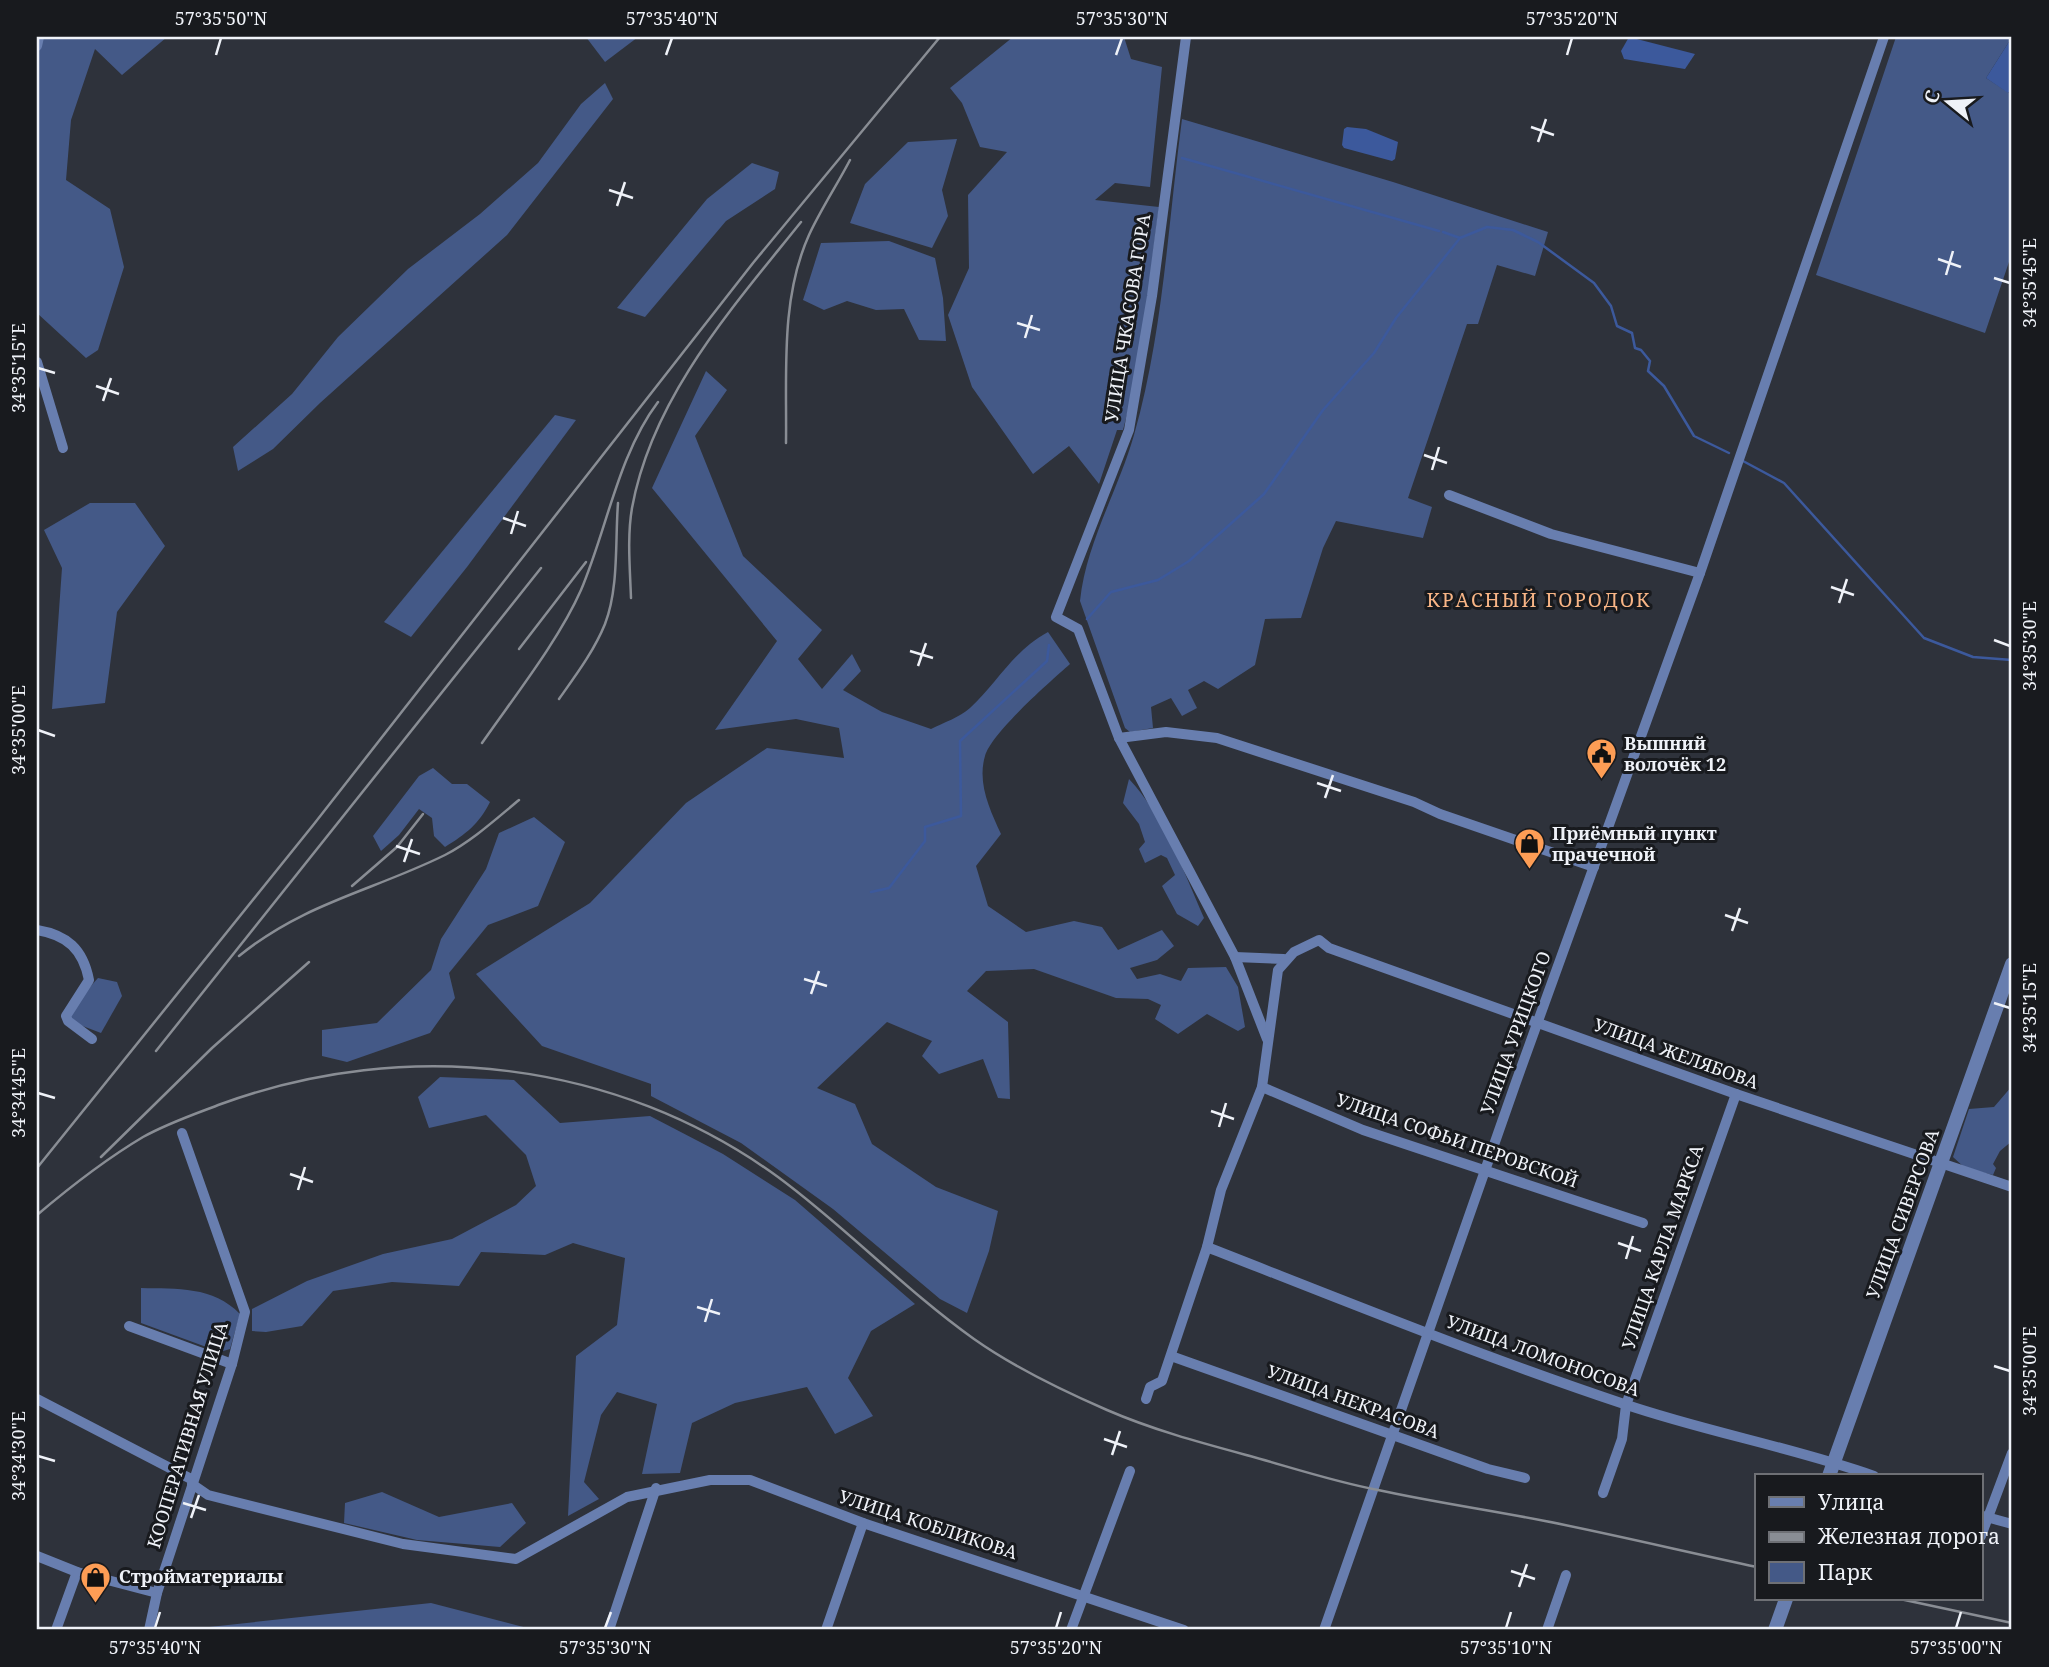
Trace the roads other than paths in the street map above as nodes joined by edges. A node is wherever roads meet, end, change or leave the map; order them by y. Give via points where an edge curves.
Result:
1 (39, 37) edge
2 (1186, 37) edge
3 (1884, 37) edge
4 (37, 46) edge
5 (37, 362) edge
6 (63, 448) dead end
7 (1449, 495) dead end
8 (1700, 573) junction
9 (1119, 738) junction
10 (1594, 867) junction
11 (37, 930) edge
12 (1235, 957) junction
13 (1284, 959) junction
14 (2012, 964) edge
15 (1538, 1023) junction
16 (92, 1039) dead end
17 (1268, 1042) junction
18 (1262, 1087) junction
19 (1736, 1094) junction
20 (182, 1133) dead end
21 (1941, 1164) junction
22 (1487, 1169) junction
23 (2012, 1187) edge
24 (1643, 1223) dead end
25 (1207, 1247) junction
26 (129, 1326) dead end
27 (1428, 1334) junction
28 (1171, 1356) junction
29 (232, 1364) junction
30 (37, 1399) edge
31 (1146, 1399) dead end
32 (1626, 1405) junction
33 (1392, 1434) junction
34 (2012, 1452) edge
35 (1834, 1462) junction
36 (1130, 1471) dead end
37 (1830, 1474) edge
38 (1868, 1474) edge
39 (1525, 1478) dead end
40 (192, 1482) junction
41 (656, 1489) junction
42 (1603, 1493) dead end
43 (1984, 1516) edge
44 (863, 1522) junction
45 (2012, 1524) edge
46 (37, 1556) edge
47 (77, 1572) junction
48 (1566, 1575) dead end
49 (157, 1593) junction
50 (1084, 1595) junction
51 (1786, 1600) edge
52 (56, 1630) edge
53 (149, 1630) edge
54 (609, 1630) edge
55 (826, 1630) edge
56 (1072, 1630) edge
57 (1184, 1630) edge
58 (1324, 1630) edge
59 (1547, 1630) edge
60 (1775, 1630) edge

1 - 4 street
2 - 9 street, УЛИЦА ЧКАСОВА ГОРА via 1152,296 1129,430 1056,617 1078,629
3 - 8 street, УЛИЦА УРИЦКОГО
5 - 6 street
7 - 8 street via 1550,534
8 - 10 street, УЛИЦА УРИЦКОГО
9 - 10 street via 1166,732 1217,738
9 - 12 street, УЛИЦА ЧКАСОВА ГОРА
10 - 15 street, УЛИЦА УРИЦКОГО
11 - 16 street via 55,933 75,946 85,961 89,980 66,1016
12 - 13 street
12 - 17 street, УЛИЦА ЧКАСОВА ГОРА
13 - 15 street, УЛИЦА ЖЕЛЯБОВА via 1319,940 1329,948
13 - 17 street via 1275,982
14 - 21 street, УЛИЦА СИВЕРСОВА
15 - 19 street, УЛИЦА ЖЕЛЯБОВА
15 - 22 street, УЛИЦА УРИЦКОГО
17 - 18 street
18 - 22 street, УЛИЦА СОФЬИ ПЕРОВСКОЙ via 1363,1130
18 - 25 street via 1221,1190
19 - 21 street, УЛИЦА ЖЕЛЯБОВА
19 - 32 street, УЛИЦА КАРЛА МАРКСА
20 - 29 street, КООПЕРАТИВНАЯ УЛИЦА via 245,1312
21 - 23 street, УЛИЦА ЖЕЛЯБОВА
21 - 35 street, УЛИЦА СИВЕРСОВА
22 - 24 street, УЛИЦА СОФЬИ ПЕРОВСКОЙ
22 - 27 street, УЛИЦА УРИЦКОГО
25 - 27 street, УЛИЦА ЛОМОНОСОВА
25 - 28 street
26 - 29 street
27 - 32 street, УЛИЦА ЛОМОНОСОВА
27 - 33 street, УЛИЦА УРИЦКОГО
28 - 31 street via 1162,1381 1150,1387
28 - 33 street, УЛИЦА НЕКРАСОВА
29 - 40 street, КООПЕРАТИВНАЯ УЛИЦА
30 - 40 street, УЛИЦА КОБЛИКОВА
32 - 35 street, УЛИЦА ЛОМОНОСОВА
32 - 42 street, УЛИЦА КАРЛА МАРКСА via 1622,1439
33 - 39 street, УЛИЦА НЕКРАСОВА
33 - 58 street, УЛИЦА УРИЦКОГО
34 - 43 street
35 - 37 street, УЛИЦА СИВЕРСОВА
35 - 38 street, УЛИЦА ЛОМОНОСОВА
36 - 50 street
40 - 41 street, УЛИЦА КОБЛИКОВА via 208,1495 402,1545 516,1559 627,1497
40 - 49 street, КООПЕРАТИВНАЯ УЛИЦА
41 - 44 street, УЛИЦА КОБЛИКОВА via 710,1480 750,1480
41 - 54 street
43 - 45 street
44 - 50 street, УЛИЦА КОБЛИКОВА
44 - 55 street
46 - 47 street
47 - 49 street
47 - 52 street
48 - 59 street
49 - 53 street, КООПЕРАТИВНАЯ УЛИЦА
50 - 56 street
50 - 57 street, УЛИЦА КОБЛИКОВА
51 - 60 street

